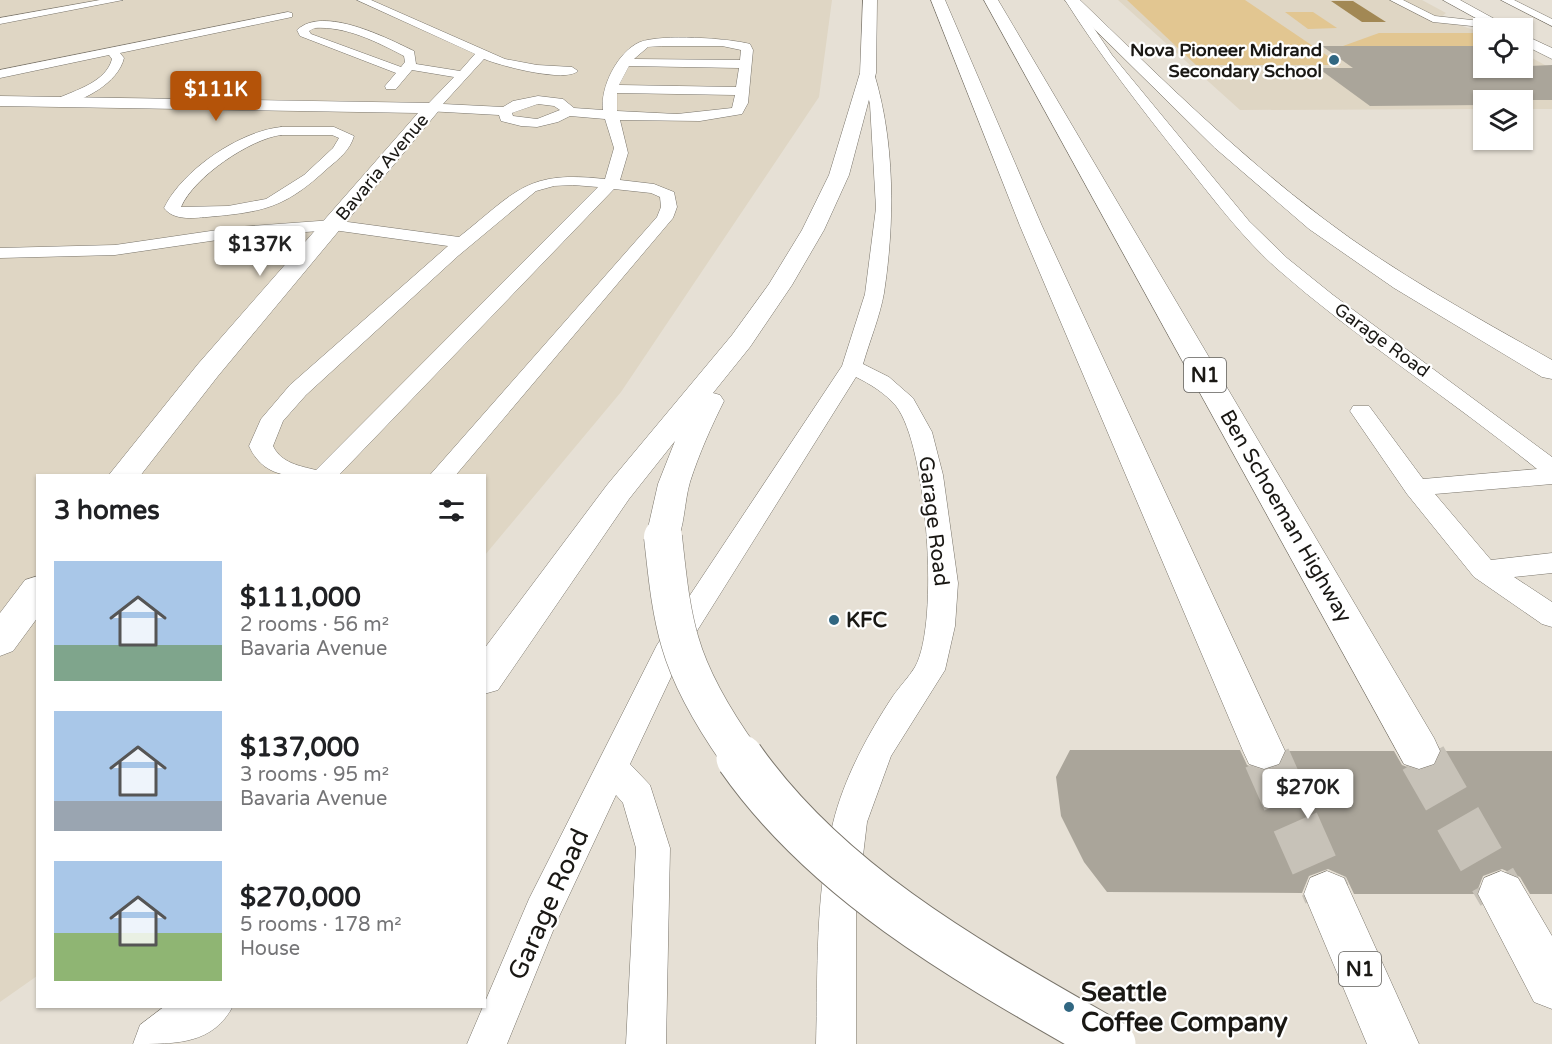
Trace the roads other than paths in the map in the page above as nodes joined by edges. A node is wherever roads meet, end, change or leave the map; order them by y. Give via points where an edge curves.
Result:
1 (118, 0) edge
2 (362, 0) edge
3 (870, 0) edge
4 (938, 0) edge
5 (991, 0) edge
6 (1071, 0) edge
7 (1395, 0) edge
8 (1450, 0) edge
9 (1506, 0) edge
10 (288, 15) dead end
11 (1484, 18) edge
12 (0, 21) edge
13 (1552, 22) edge
14 (1473, 24) edge
15 (1533, 44) edge
16 (111, 51) junction
17 (482, 54) junction
18 (1552, 54) edge
19 (626, 62) junction
20 (746, 64) junction
21 (406, 69) junction
22 (572, 71) dead end
23 (868, 72) junction
24 (0, 74) edge
25 (463, 75) junction
26 (391, 86) dead end
27 (610, 89) junction
28 (743, 91) junction
29 (0, 101) edge
30 (61, 102) junction
31 (432, 108) junction
32 (505, 111) junction
33 (567, 112) junction
34 (611, 114) junction
35 (611, 183) junction
36 (253, 208) junction
37 (333, 225) junction
38 (238, 232) junction
39 (464, 243) junction
40 (0, 253) edge
41 (741, 341) junction
42 (852, 366) junction
43 (1552, 371) edge
44 (1361, 411) dead end
45 (1552, 469) edge
46 (125, 474) edge
47 (301, 474) edge
48 (326, 474) edge
49 (443, 474) edge
50 (1552, 476) edge
51 (1416, 488) junction
52 (1552, 563) edge
53 (1484, 570) junction
54 (36, 592) edge
55 (1552, 616) edge
56 (0, 641) edge
57 (486, 676) edge
58 (1264, 751) tunnel mouth
59 (1419, 751) tunnel mouth
60 (611, 766) junction
61 (1327, 894) tunnel mouth
62 (1501, 894) tunnel mouth
63 (1552, 984) edge
64 (205, 1008) edge
65 (159, 1044) edge
66 (487, 1044) edge
67 (646, 1044) edge
68 (836, 1044) edge
69 (1112, 1044) edge
70 (1393, 1044) edge

1 - 12 lane
2 - 17 lane
3 - 23 main road
4 - 58 main road via 1031,226
5 - 59 main road, Ben Schoeman Highway / N1
6 - 43 main road via 1224,146 1316,224 1439,306
6 - 45 lane, Garage Road via 1107,57 1214,192 1251,232 1326,300
7 - 14 lane via 1433,19
8 - 11 main road
9 - 13 lane
10 - 16 lane
15 - 18 main road
16 - 24 lane
16 - 30 lane via 118,58 118,66 94,86
17 - 22 lane via 517,65
17 - 25 lane
19 - 20 lane
19 - 20 lane via 643,45 722,44 746,46
19 - 27 lane
20 - 28 lane
21 - 21 lane via 323,44 306,36 303,30 317,24 335,24 410,54
21 - 25 lane
21 - 26 lane
23 - 41 main road via 839,175 813,230
23 - 42 lane, Garage Road via 877,104 883,219 874,294
25 - 31 lane
27 - 28 lane
27 - 34 lane
28 - 34 lane via 740,109 729,114
29 - 30 main road, Bavaria Avenue
30 - 31 main road, Bavaria Avenue
31 - 32 lane
31 - 37 main road, Bavaria Avenue
32 - 33 lane via 528,101 549,101 564,105
32 - 33 lane via 506,118 513,121 533,123 554,120
33 - 34 lane
34 - 35 lane via 621,149
35 - 39 lane via 564,180 530,188
35 - 48 lane
35 - 49 lane via 663,192 670,199 665,218
36 - 36 lane via 293,193 342,147 347,136 334,131 296,131 254,137 183,189 172,208 192,213
36 - 38 lane
37 - 38 lane
37 - 39 lane
37 - 46 main road, Bavaria Avenue
38 - 40 lane via 115,250
39 - 47 lane via 298,390 272,419 261,446 264,454 284,470
41 - 57 main road via 618,492
41 - 69 main road, bridge via 674,477 663,537 673,616 685,656 709,710 757,785 816,846 892,908
42 - 60 lane, Garage Road via 667,653
42 - 68 lane, Garage Road via 882,382 905,403 921,432 931,475 944,583 941,626 930,670 876,752 850,822 838,914
44 - 51 lane
50 - 51 lane
51 - 53 lane
52 - 53 lane
53 - 55 lane
54 - 56 main road
60 - 66 lane, Garage Road via 542,912
60 - 67 lane via 638,796 653,848
61 - 70 main road, N1
62 - 63 main road
64 - 65 main road

